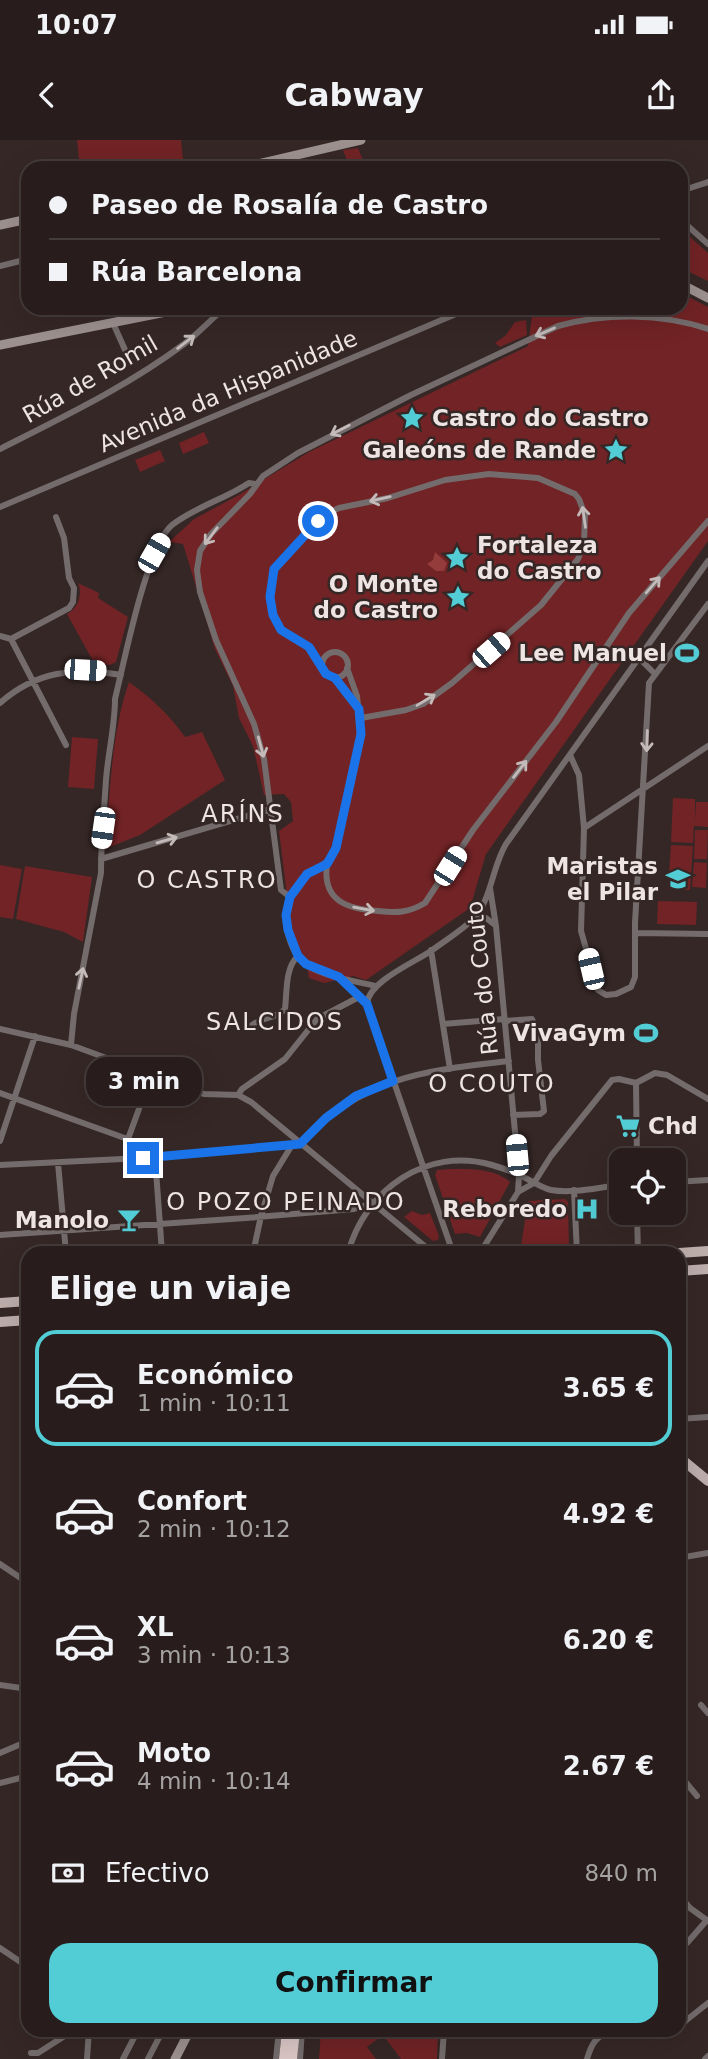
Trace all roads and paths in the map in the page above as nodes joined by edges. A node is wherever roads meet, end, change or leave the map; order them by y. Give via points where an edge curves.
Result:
1 (360, 140) edge
2 (270, 161) edge
3 (708, 182) edge
4 (688, 189) edge
5 (21, 220) edge
6 (0, 225) edge
7 (688, 226) edge
8 (708, 244) edge
9 (21, 261) edge
10 (0, 266) edge
11 (688, 281) edge
12 (688, 288) edge
13 (708, 291) edge
14 (708, 298) edge
15 (147, 315) edge
16 (217, 315) edge
17 (454, 315) edge
18 (113, 323) junction
19 (708, 329) edge
20 (0, 345) edge
21 (130, 361) dead end
22 (0, 449) edge
23 (255, 484) junction
24 (0, 508) edge
25 (56, 517) dead end
26 (708, 521) edge
27 (708, 561) edge
28 (708, 604) edge
29 (0, 636) edge
30 (11, 639) junction
31 (639, 658) junction
32 (321, 664) junction
33 (347, 668) junction
34 (655, 674) junction
35 (121, 675) junction
36 (335, 678) junction
37 (33, 681) junction
38 (0, 703) edge
39 (359, 709) junction
40 (361, 718) junction
41 (66, 745) dead end
42 (708, 746) edge
43 (570, 755) junction
44 (644, 788) junction
45 (271, 809) junction
46 (584, 828) junction
47 (101, 859) junction
48 (327, 864) junction
49 (490, 886) junction
50 (290, 897) junction
51 (474, 918) junction
52 (496, 926) junction
53 (637, 933) junction
54 (708, 934) edge
55 (431, 950) junction
56 (298, 956) junction
57 (339, 977) junction
58 (376, 986) junction
59 (359, 997) junction
60 (367, 1004) junction
61 (504, 1020) junction
62 (443, 1024) junction
63 (252, 1025) dead end
64 (0, 1030) edge
65 (35, 1036) junction
66 (71, 1045) junction
67 (509, 1061) junction
68 (450, 1069) junction
69 (151, 1076) junction
70 (393, 1081) junction
71 (636, 1083) junction
72 (0, 1093) edge
73 (238, 1095) junction
74 (15, 1098) junction
75 (708, 1100) edge
76 (513, 1115) junction
77 (132, 1140) junction
78 (0, 1141) edge
79 (296, 1144) junction
80 (637, 1148) edge
81 (155, 1157) junction
82 (128, 1158) junction
83 (58, 1163) junction
84 (0, 1165) edge
85 (423, 1167) junction
86 (519, 1175) junction
87 (708, 1180) edge
88 (686, 1181) edge
89 (534, 1182) junction
90 (609, 1186) edge
91 (574, 1190) junction
92 (518, 1192) junction
93 (372, 1203) junction
94 (261, 1216) junction
95 (159, 1224) junction
96 (637, 1225) edge
97 (63, 1231) junction
98 (0, 1235) edge
99 (65, 1246) edge
100 (161, 1246) edge
101 (255, 1246) edge
102 (350, 1246) edge
103 (425, 1246) edge
104 (451, 1246) edge
105 (484, 1246) edge
106 (577, 1246) edge
107 (638, 1246) edge
108 (708, 1251) edge
109 (686, 1253) edge
110 (708, 1269) edge
111 (686, 1271) edge
112 (21, 1302) edge
113 (0, 1303) edge
114 (21, 1320) edge
115 (0, 1322) edge
116 (708, 1417) edge
117 (686, 1419) edge
118 (686, 1463) edge
119 (708, 1481) edge
120 (708, 1553) edge
121 (686, 1557) edge
122 (0, 1564) edge
123 (21, 1578) edge
124 (0, 1685) edge
125 (21, 1688) edge
126 (701, 1705) dead end
127 (708, 1713) edge
128 (21, 1744) edge
129 (0, 1754) edge
130 (21, 1778) edge
131 (0, 1783) edge
132 (686, 1783) edge
133 (696, 1796) dead end
134 (686, 1903) edge
135 (706, 1918) edge
136 (686, 1944) edge
137 (0, 1948) edge
138 (19, 1961) edge
139 (708, 2003) edge
140 (686, 2020) edge
141 (63, 2037) edge
142 (89, 2037) edge
143 (134, 2037) edge
144 (159, 2037) edge
145 (186, 2037) edge
146 (278, 2037) edge
147 (286, 2037) edge
148 (294, 2037) edge
149 (302, 2037) edge
150 (444, 2037) edge
151 (597, 2037) edge
152 (31, 2053) dead end
153 (87, 2059) edge
154 (123, 2059) edge
155 (148, 2059) edge
156 (175, 2059) edge
157 (276, 2059) edge
158 (284, 2059) edge
159 (292, 2059) edge
160 (300, 2059) edge
161 (442, 2059) edge
162 (587, 2059) edge

1 - 2 main road
3 - 4 street
5 - 6 main road
7 - 8 street
9 - 10 street
11 - 13 main road
12 - 14 main road
15 - 18 main road
22 -> 16 street, Rúa de Romil via 78,410 150,366
17 - 24 street, Avenida da Hispanidade
18 - 20 main road
18 - 21 street
19 -> 23 street via 620,316 558,326 324,438
23 - 35 street via 249,483 171,525 147,574
23 -> 45 street via 205,543 197,570 216,640 254,724
25 - 30 street via 74,588 73,603
48 -> 26 street via 327,886 341,903 402,913 425,902 629,613
27 - 31 street
28 - 34 street
29 - 30 street
30 - 37 street
31 - 34 street
31 - 43 street
32 - 33 street via 335,652 345,656
32 - 36 street via 326,674
40 -> 32 street via 423,704 546,601 584,544 585,515 579,499 538,478 489,474 445,480 326,514 274,569 270,597 277,624 309,647
33 - 36 street
33 - 39 street
34 -> 44 street via 649,683
35 - 37 street via 85,670
35 - 47 street
36 - 39 street
37 - 38 street
37 - 41 street
39 - 40 street
40 - 48 street via 336,848
42 - 44 street
43 - 46 street via 579,775
43 - 49 street via 498,857
44 - 46 street
44 - 53 street
47 -> 45 street
45 - 50 street via 281,890
46 - 53 street via 581,931 598,990 606,995 616,995 632,985
66 -> 47 street
48 - 50 street via 307,874
49 - 51 street
49 - 52 street, Rúa do Couto
50 - 56 street via 288,930
51 - 52 street via 486,918
51 - 55 street
52 - 61 street, Rúa do Couto
53 - 54 street
55 - 58 street
55 - 62 street
56 - 57 street
56 - 63 street via 289,972 285,1009
57 - 58 street
57 - 59 street
58 - 60 street
59 - 60 street
59 - 73 street via 317,1019 285,1059
60 - 70 street
61 - 62 street
61 - 67 street, Rúa do Couto
61 - 76 street via 532,1019 538,1034 544,1111
62 - 68 street
64 - 65 street
65 - 66 street
65 - 74 street
66 - 69 street
67 - 68 street
67 - 76 street, Rúa do Couto
68 - 70 street
69 - 73 street via 204,1094
69 - 77 street
70 - 79 street via 356,1096
70 - 85 street
71 - 75 street via 655,1073 667,1075
71 - 80 street
71 - 89 street via 614,1079
72 - 74 street
73 - 79 street
74 - 77 street
74 - 78 street
76 - 86 street, Rúa do Couto
77 - 81 street
77 - 82 street
79 - 81 street
79 - 93 street
79 - 94 street via 273,1176
81 - 82 street
81 - 95 street
82 - 83 street
83 - 84 street
83 - 97 street
85 - 86 street via 470,1161
85 - 93 street via 394,1183
85 - 104 street
86 - 89 street
86 - 92 street, Rúa do Couto
87 - 88 street
89 - 91 street via 550,1190
89 - 92 street
90 - 91 street
91 - 106 street
92 - 105 street
93 - 94 street via 354,1209
93 - 102 street
93 - 103 street
94 - 95 street
94 - 101 street
95 - 97 street
95 - 100 street
96 - 107 street
97 - 98 street
97 - 99 street
108 - 109 main road
110 - 111 main road
112 - 113 main road
114 - 115 main road
116 - 117 street
118 - 119 main road
120 - 121 street
122 - 123 street
124 - 125 street
126 - 127 street
128 - 129 street
130 - 131 street
132 - 133 street
134 - 135 street
135 - 136 street
137 - 138 street
139 - 140 street
141 - 152 street
142 - 153 street
143 - 154 street
144 - 155 street
145 - 156 main road
146 - 157 street
147 - 158 highway
148 - 159 highway
149 - 160 street
150 - 161 street
151 - 162 street

